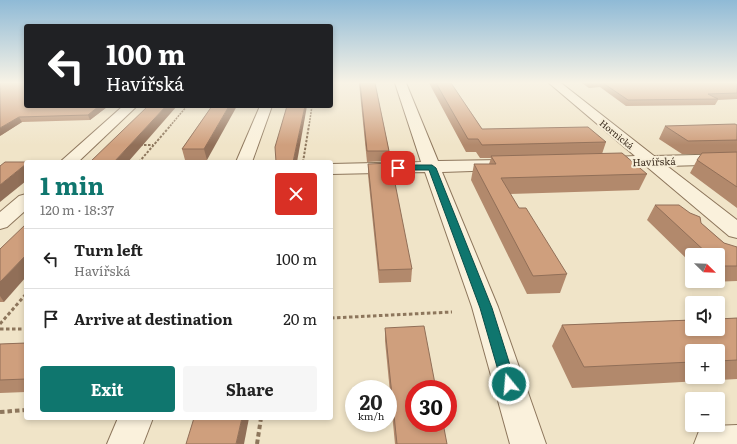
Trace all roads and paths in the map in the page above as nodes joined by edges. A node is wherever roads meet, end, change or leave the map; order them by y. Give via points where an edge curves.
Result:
1 (407, 104) edge
2 (579, 104) edge
3 (129, 108) edge
4 (185, 108) edge
5 (265, 108) edge
6 (312, 108) edge
7 (138, 145) edge
8 (154, 145) junction
9 (737, 159) edge
10 (70, 160) edge
11 (141, 160) edge
12 (245, 160) edge
13 (303, 160) edge
14 (649, 161) junction
15 (587, 163) edge
16 (518, 165) edge
17 (432, 168) junction
18 (333, 169) edge
19 (24, 202) edge
20 (0, 223) edge
21 (737, 231) edge
22 (24, 296) edge
23 (452, 312) dead end
24 (333, 318) edge
25 (0, 324) edge
26 (0, 329) edge
27 (24, 329) edge
28 (24, 410) edge
29 (0, 412) edge
30 (135, 420) edge
31 (261, 420) edge
32 (737, 443) edge
33 (125, 444) edge
34 (257, 444) edge
35 (528, 444) edge
36 (712, 444) edge

1 - 17 street
2 - 14 street, Hornická
3 - 10 street
4 - 8 path
5 - 12 street
6 - 13 path
7 - 8 path
8 - 11 path
9 - 14 street, Havířská
14 - 15 street, Havířská
14 - 21 street, Hornická
16 - 17 street
17 - 18 street
17 - 35 street via 486,308
19 - 20 street
22 - 25 path
23 - 24 path
26 - 27 path
28 - 29 path
30 - 33 street
31 - 34 path
32 - 36 street

